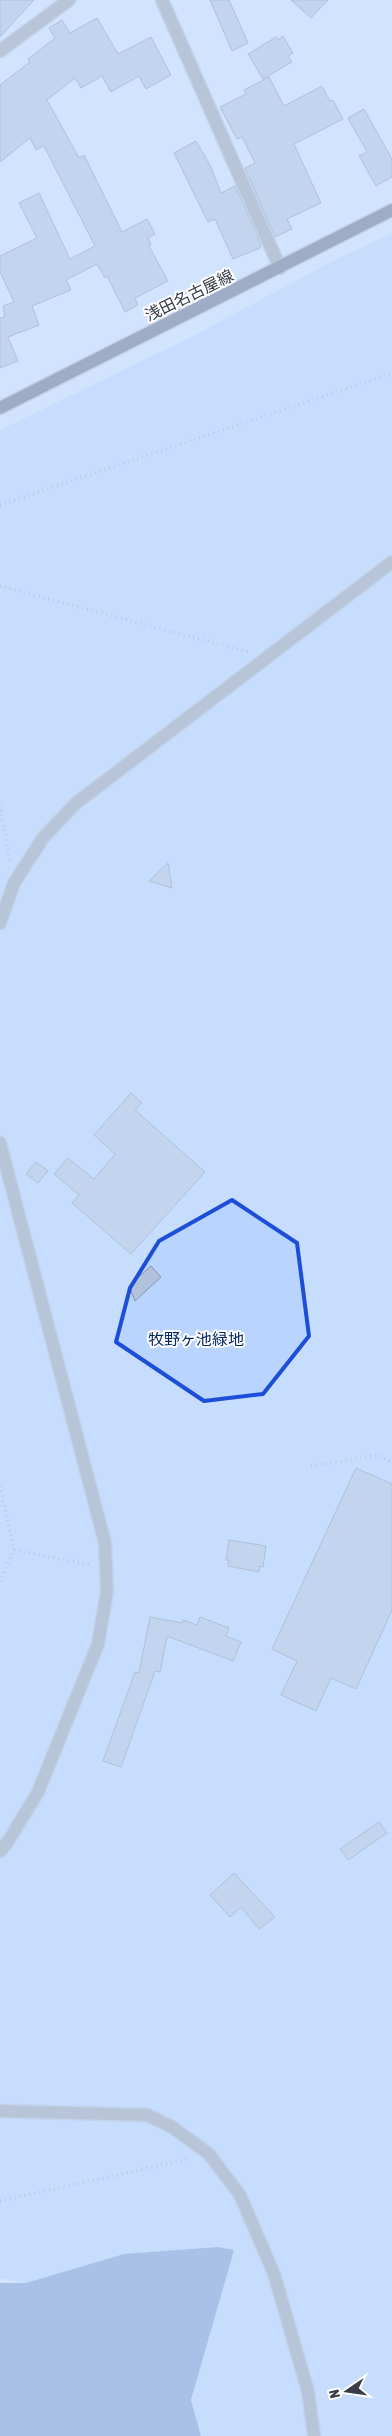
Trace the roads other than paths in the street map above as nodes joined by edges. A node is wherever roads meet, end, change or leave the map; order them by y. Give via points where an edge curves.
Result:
1 (70, 0) edge
2 (162, 0) edge
3 (0, 51) edge
4 (392, 210) edge
5 (280, 268) junction
6 (0, 408) edge
7 (392, 562) edge
8 (0, 923) edge
9 (0, 1143) edge
10 (0, 1850) edge
11 (0, 2111) edge
12 (314, 2436) edge

1 - 3 street
2 - 5 street
4 - 5 main road, 浅田名古屋線
5 - 6 main road, 浅田名古屋線
7 - 8 street via 75,804 43,838 14,882
9 - 10 street via 105,1543 108,1591 98,1644 38,1792 8,1843
11 - 12 street via 147,2115 172,2127 209,2154 240,2195 274,2274 308,2391

